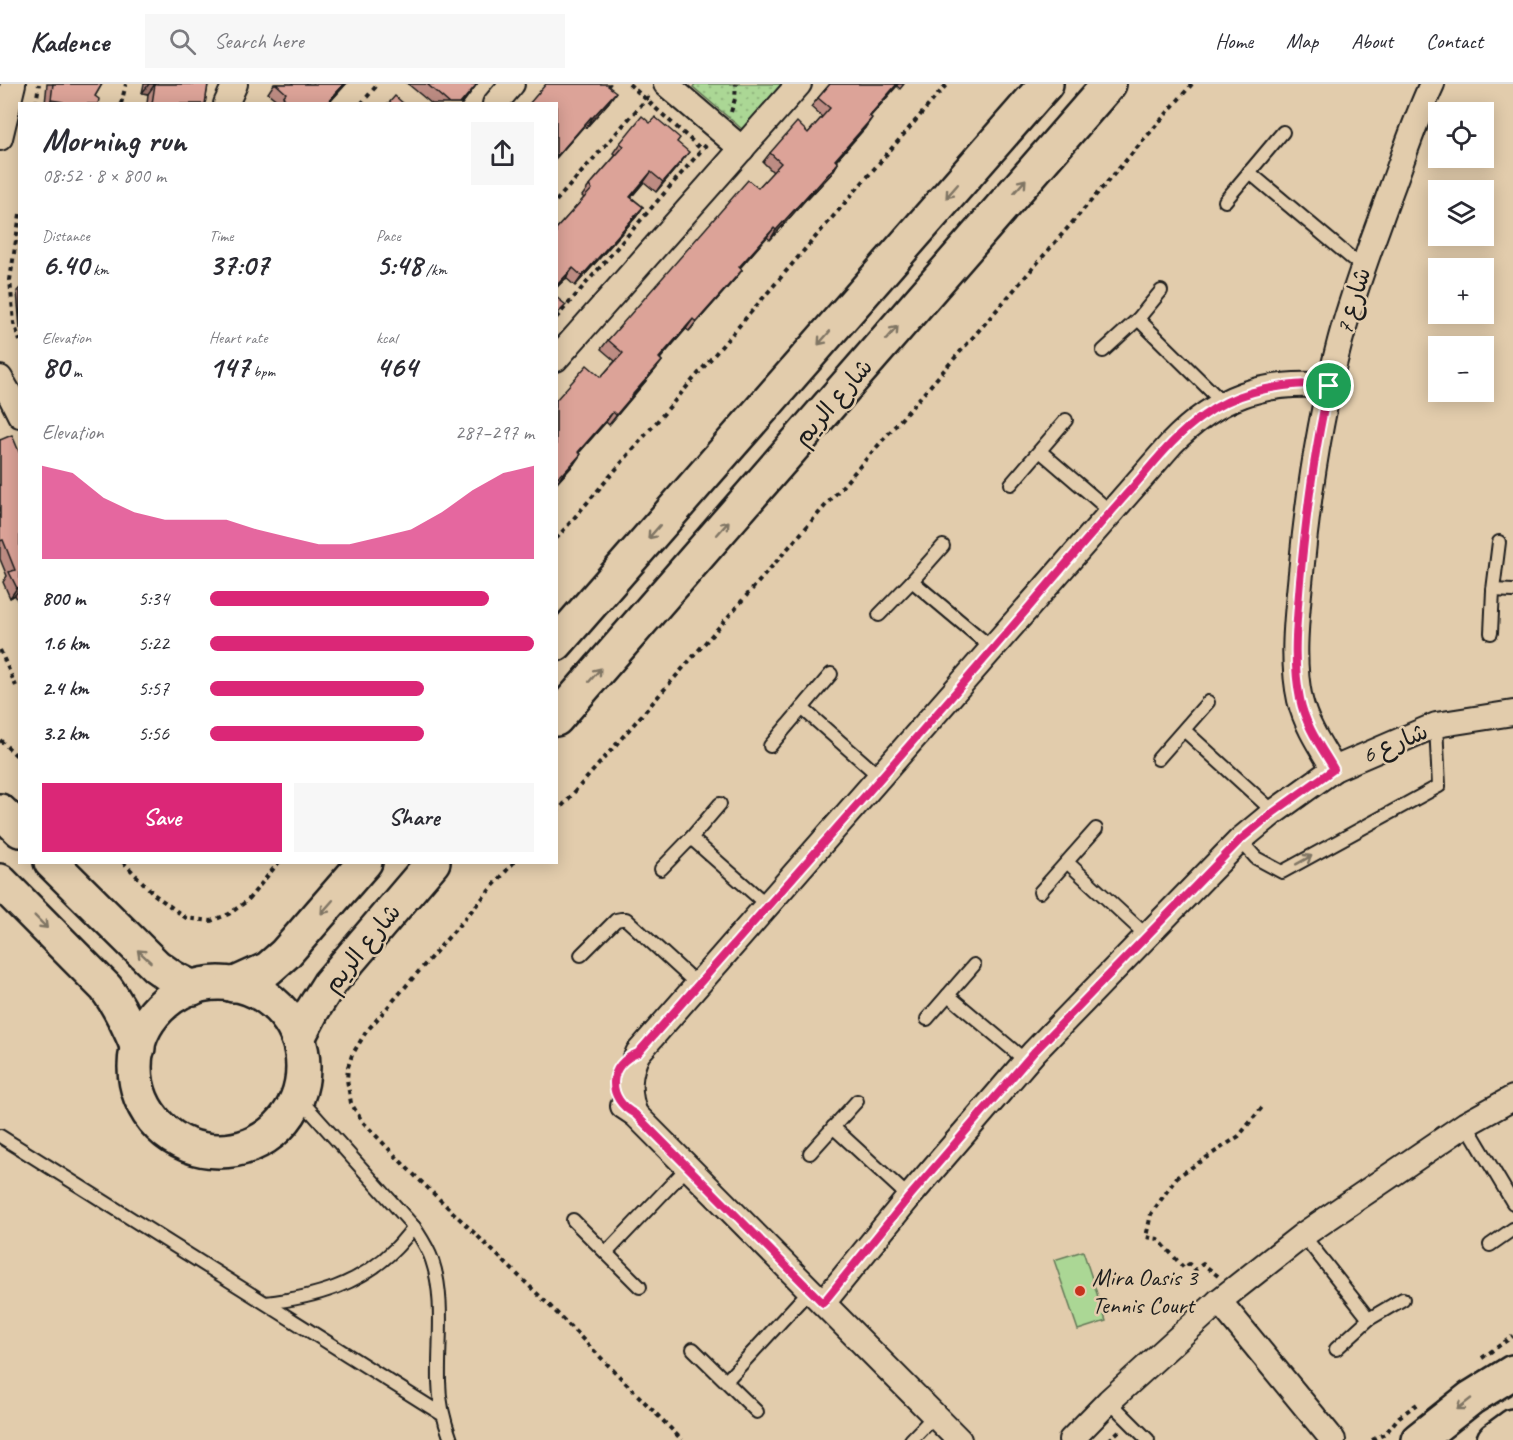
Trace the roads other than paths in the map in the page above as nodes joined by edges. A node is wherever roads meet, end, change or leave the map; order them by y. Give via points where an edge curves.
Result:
1 (13, 84) edge
2 (235, 84) edge
3 (512, 84) edge
4 (799, 84) edge
5 (1046, 84) edge
6 (1109, 84) edge
7 (1432, 84) edge
8 (660, 88) edge
9 (227, 102) edge
10 (497, 102) edge
11 (1283, 132) dead end
12 (0, 138) edge
13 (742, 149) junction
14 (1249, 172) junction
15 (1225, 201) dead end
16 (1362, 267) junction
17 (1161, 291) dead end
18 (1138, 319) junction
19 (1103, 351) dead end
20 (558, 357) edge
21 (0, 378) edge
22 (1329, 386) junction
23 (1223, 404) junction
24 (18, 411) edge
25 (1066, 420) dead end
26 (1040, 451) junction
27 (1011, 484) dead end
28 (1110, 512) junction
29 (1499, 542) dead end
30 (943, 546) dead end
31 (912, 581) junction
32 (1493, 590) junction
33 (1513, 591) edge
34 (879, 615) dead end
35 (1491, 633) dead end
36 (558, 642) edge
37 (993, 649) junction
38 (831, 674) dead end
39 (1208, 702) dead end
40 (802, 708) junction
41 (1513, 713) edge
42 (558, 717) edge
43 (1436, 725) junction
44 (1184, 730) junction
45 (770, 746) dead end
46 (1158, 759) dead end
47 (1334, 769) junction
48 (880, 777) junction
49 (720, 804) dead end
50 (0, 811) edge
51 (1274, 812) junction
52 (18, 828) edge
53 (1096, 829) dead end
54 (691, 838) junction
55 (1240, 840) junction
56 (1067, 862) junction
57 (53, 864) edge
58 (363, 864) edge
59 (431, 864) edge
60 (661, 869) dead end
61 (0, 881) edge
62 (1040, 892) dead end
63 (768, 906) junction
64 (1147, 936) junction
65 (581, 955) dead end
66 (974, 965) dead end
67 (232, 985) junction
68 (698, 985) junction
69 (193, 988) junction
70 (948, 995) junction
71 (927, 1019) dead end
72 (298, 1038) junction
73 (138, 1048) junction
74 (1026, 1061) junction
75 (298, 1097) junction
76 (1513, 1098) edge
77 (857, 1101) dead end
78 (1466, 1124) junction
79 (833, 1127) junction
80 (0, 1136) edge
81 (810, 1153) dead end
82 (688, 1167) junction
83 (909, 1197) junction
84 (1513, 1203) edge
85 (573, 1220) dead end
86 (414, 1227) junction
87 (1513, 1229) edge
88 (1302, 1235) junction
89 (1490, 1245) dead end
90 (607, 1252) junction
91 (640, 1287) dead end
92 (1226, 1295) junction
93 (817, 1296) junction
94 (1403, 1299) dead end
95 (266, 1303) junction
96 (1369, 1319) junction
97 (1336, 1348) dead end
98 (693, 1349) dead end
99 (1513, 1372) edge
100 (726, 1381) junction
101 (1109, 1401) junction
102 (757, 1412) dead end
103 (443, 1415) junction
104 (935, 1415) junction
105 (1513, 1426) edge
106 (451, 1440) edge
107 (911, 1440) edge
108 (959, 1440) edge
109 (1071, 1440) edge
110 (1148, 1440) edge
111 (1333, 1440) edge
112 (1418, 1440) edge
113 (1494, 1440) edge

1 - 12 street
2 - 9 street
3 - 10 street
4 - 13 street
5 -> 36 street, شارع الريم
42 -> 6 street, شارع الريم
7 - 16 street, شارع 7
8 - 13 street
11 - 14 lane
13 - 20 street
14 - 15 lane
14 - 16 lane
16 - 22 street, شارع 7
17 - 18 lane
18 - 19 lane
18 - 23 lane
21 - 24 street
22 - 23 street via 1264,388
22 - 47 street, شارع 7 via 1308,502 1295,659 1300,702
23 - 28 street via 1186,428
25 - 26 lane
26 - 27 lane
26 - 28 lane
28 - 37 street
29 - 32 lane
30 - 31 lane
31 - 34 lane
31 - 37 lane
32 - 33 lane
32 - 35 lane
37 - 48 street
38 - 40 lane
39 - 44 lane
40 - 45 lane
40 - 48 lane
41 - 43 street, شارع 6
43 - 47 street, شارع 6
55 -> 43 lane via 1256,858 1282,872 1439,786
44 - 46 lane
44 - 51 lane
47 - 51 street, شارع 6
48 - 63 street
49 - 54 lane
50 - 52 street
51 - 55 street, شارع 6
53 - 56 lane
54 - 60 lane
54 - 63 lane
55 - 64 street, شارع 6
56 - 62 lane
56 - 64 lane
69 -> 57 street via 156,966
58 -> 67 street via 285,954 268,969
59 - 72 street, شارع الريم via 334,979
61 -> 73 street via 106,988 119,1005
63 - 68 street
64 - 74 street, شارع 6
65 - 68 lane via 616,920 626,919
66 - 70 lane
67 - 69 street
67 - 72 street via 273,1002 288,1018
68 - 82 street via 638,1053 629,1083 635,1114
69 - 73 street via 158,1010 145,1028
70 - 71 lane
70 - 74 lane
72 - 75 street via 304,1065
73 - 75 street via 136,1082 146,1108 163,1130 186,1145 213,1151 242,1148 267,1137 287,1118
74 - 83 street, شارع 6
75 - 86 lane
76 - 78 street
77 - 79 lane
78 - 84 lane
78 - 88 street
79 - 81 lane
79 - 83 lane
80 - 95 lane
82 - 90 lane
82 - 93 street
83 - 93 street, شارع 6
85 - 90 lane
86 - 95 lane via 396,1249 349,1282 295,1300
86 - 103 lane via 432,1260 440,1296 439,1382
87 - 89 lane
88 - 92 street
88 - 96 lane
90 - 91 lane
92 - 101 street
92 - 111 street
93 - 100 lane
93 - 104 street
94 - 96 lane
95 - 103 lane
96 - 97 lane
98 - 100 lane
99 -> 112 street via 1471,1398
100 - 102 lane
101 - 109 street
101 - 110 lane
103 - 106 lane
104 - 107 lane
104 - 108 street
105 - 113 street

